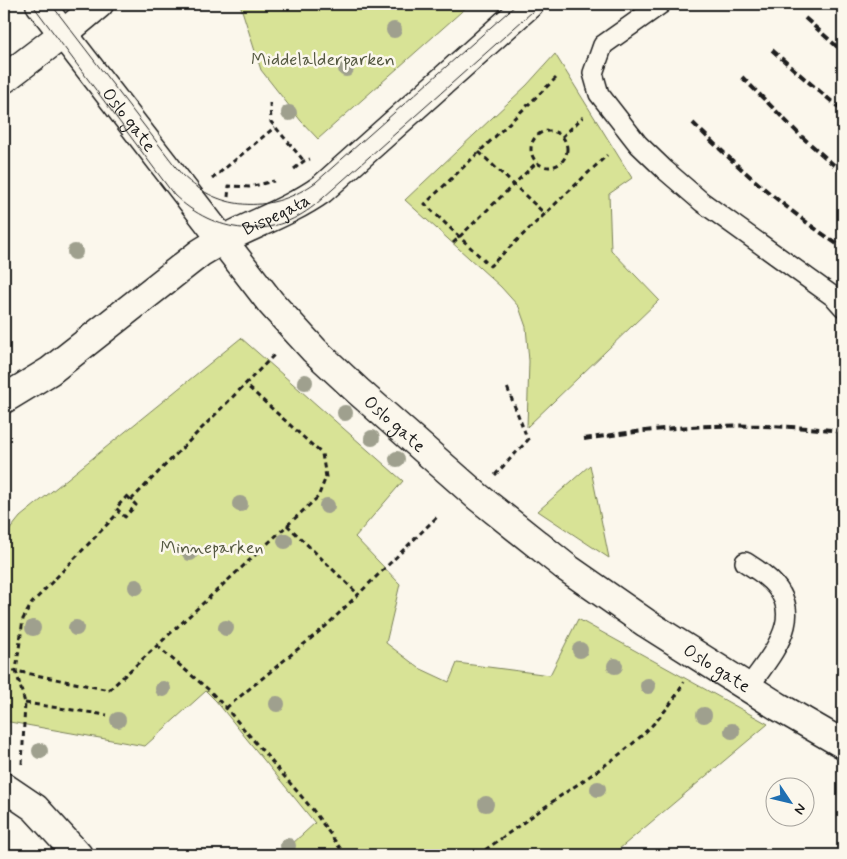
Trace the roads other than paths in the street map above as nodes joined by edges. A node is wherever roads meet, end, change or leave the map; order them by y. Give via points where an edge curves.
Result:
1 (40, 4) edge
2 (99, 4) edge
3 (529, 4) edge
4 (661, 4) edge
5 (64, 34) junction
6 (4, 79) edge
7 (221, 240) junction
8 (843, 307) edge
9 (4, 399) edge
10 (745, 562) dead end
11 (748, 688) junction
12 (843, 744) edge
13 (4, 787) edge
14 (78, 855) edge

1 - 5 street, Oslo gate
2 - 5 street
3 - 7 street, Bispegata via 322,189 294,207
4 - 8 lane via 603,45 593,73 599,94 638,144 665,170 702,202 834,297
5 - 6 street
5 - 7 street, Oslo gate
7 - 9 street, Bispegata via 175,271 50,370
7 - 11 street, Oslo gate via 314,350 471,491 567,568
10 - 11 lane via 776,586 787,607 788,618 782,635
11 - 12 street, Oslo gate
13 - 14 street via 35,808

